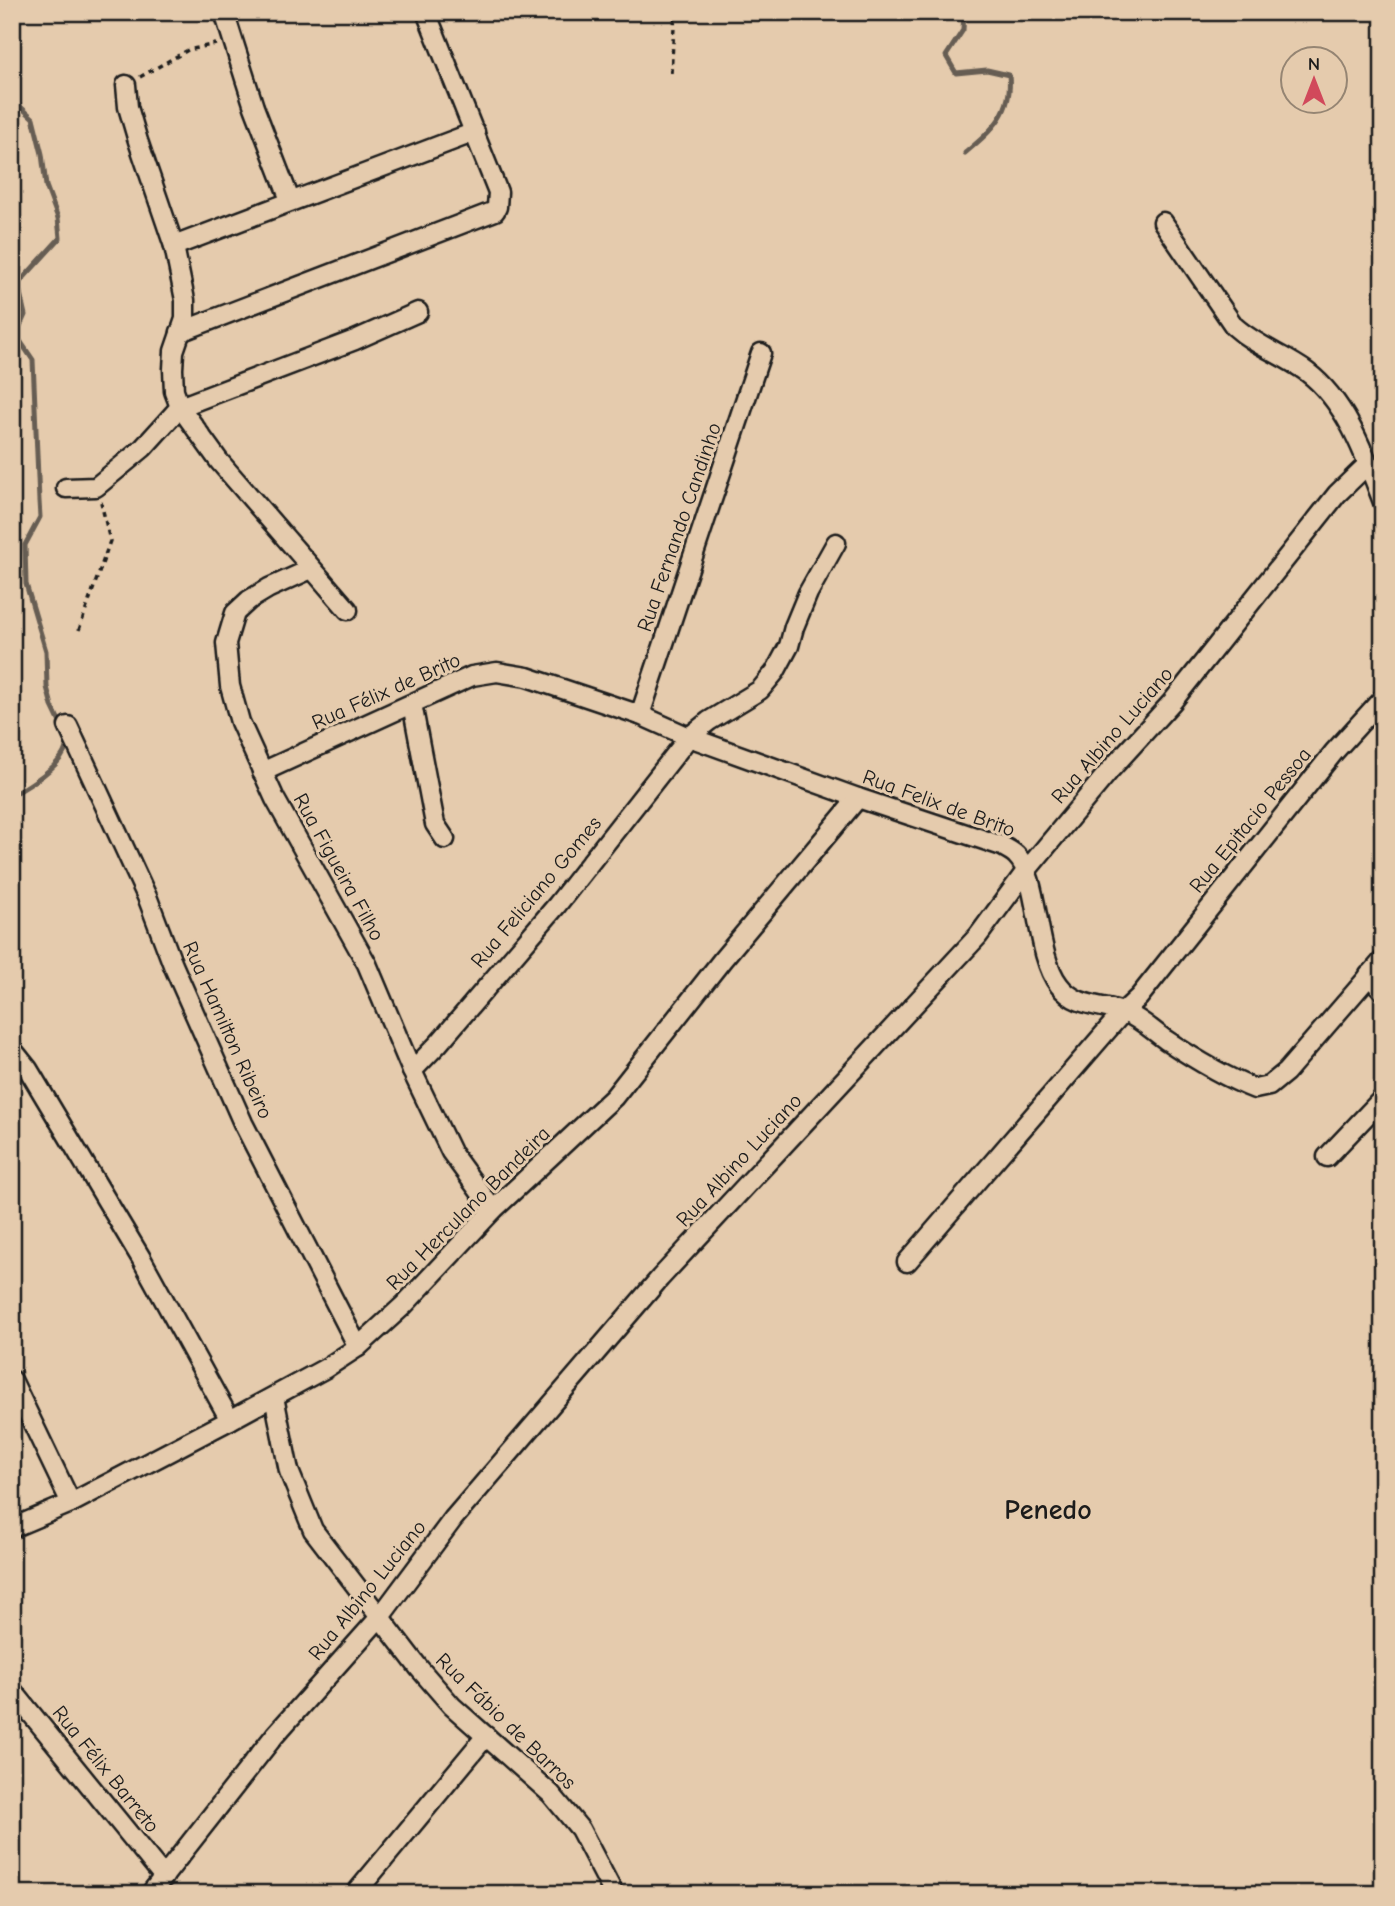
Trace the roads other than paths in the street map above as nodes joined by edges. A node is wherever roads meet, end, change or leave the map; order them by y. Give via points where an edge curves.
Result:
1 (224, 12) edge
2 (426, 12) edge
3 (126, 85) road end
4 (475, 132) junction
5 (290, 200) junction
6 (1163, 222) dead end
7 (174, 246) junction
8 (418, 313) dead end
9 (180, 332) junction
10 (761, 353) dead end
11 (180, 407) junction
12 (1368, 464) junction
13 (66, 488) dead end
14 (1383, 502) edge
15 (836, 542) dead end
16 (311, 569) junction
17 (348, 610) dead end
18 (1383, 698) edge
19 (412, 704) junction
20 (640, 715) junction
21 (68, 726) dead end
22 (689, 737) junction
23 (262, 772) junction
24 (858, 798) junction
25 (445, 839) dead end
26 (1026, 871) junction
27 (1383, 960) edge
28 (1369, 975) junction
29 (1383, 991) edge
30 (1129, 1015) junction
31 (12, 1049) edge
32 (412, 1071) junction
33 (1383, 1098) edge
34 (1327, 1157) dead end
35 (494, 1210) junction
36 (907, 1262) dead end
37 (358, 1347) junction
38 (12, 1380) edge
39 (274, 1397) junction
40 (230, 1420) junction
41 (71, 1503) junction
42 (12, 1528) edge
43 (380, 1617) junction
44 (12, 1690) edge
45 (486, 1736) junction
46 (164, 1877) junction
47 (150, 1894) edge
48 (355, 1894) edge
49 (614, 1894) edge

1 - 5 street
2 - 4 street
3 - 7 street via 138,141
4 - 5 street
4 - 9 street via 498,192 495,211
5 - 7 street
6 - 12 street via 1234,326 1325,388
7 - 9 street via 185,300
8 - 11 street
9 - 11 street via 173,369
10 - 20 street, Rua Fernando Candinho
11 - 13 street via 143,448 96,487
11 - 16 street via 219,461
12 - 14 street
12 - 26 street, Rua Albino Luciano via 1337,494 1172,702
15 - 22 street, Rua Feliciano Gomes via 808,593 775,672 760,690
16 - 17 street
16 - 23 street, Rua Figueira Filho via 249,600 235,612 230,625 226,643 230,686
18 - 30 street, Rua Epitacio Pessoa via 1334,752 1157,973
19 - 20 street, Rua Félix de Brito via 472,676 497,672 527,677
19 - 23 street, Rua Félix de Brito
19 - 25 street via 435,824
20 - 22 street, Rua Félix de Brito
21 - 37 street, Rua Hamilton Ribeiro via 243,1123
22 - 24 street, Rua Felix de Brito
22 - 32 street, Rua Feliciano Gomes via 557,905
23 - 32 street, Rua Figueira Filho via 367,964
24 - 26 street, Rua Felix de Brito via 1002,846 1017,855
24 - 35 street, Rua Herculano Bandeira via 614,1097
26 - 30 street via 1048,965 1059,985 1073,998
26 - 43 street, Rua Albino Luciano via 936,984 660,1278 453,1519
27 - 28 street
28 - 29 street
28 - 30 street via 1286,1072 1263,1088 1230,1077
30 - 36 street
31 - 40 street via 141,1258
32 - 35 street, Rua Figueira Filho via 451,1152
33 - 34 street
35 - 37 street, Rua Herculano Bandeira
37 - 39 street, Rua Herculano Bandeira
38 - 41 street
39 - 40 street, Rua Herculano Bandeira
39 - 43 street, Rua Fábio de Barros via 289,1471 313,1530
40 - 41 street, Rua Herculano Bandeira
41 - 42 street, Rua Herculano Bandeira
43 - 45 street, Rua Fábio de Barros via 452,1706
43 - 46 street, Rua Albino Luciano via 275,1735
44 - 46 street, Rua Félix Barreto
45 - 48 street
45 - 49 street, Rua Fábio de Barros via 551,1794 580,1829
46 - 47 street, Rua Albino Luciano

